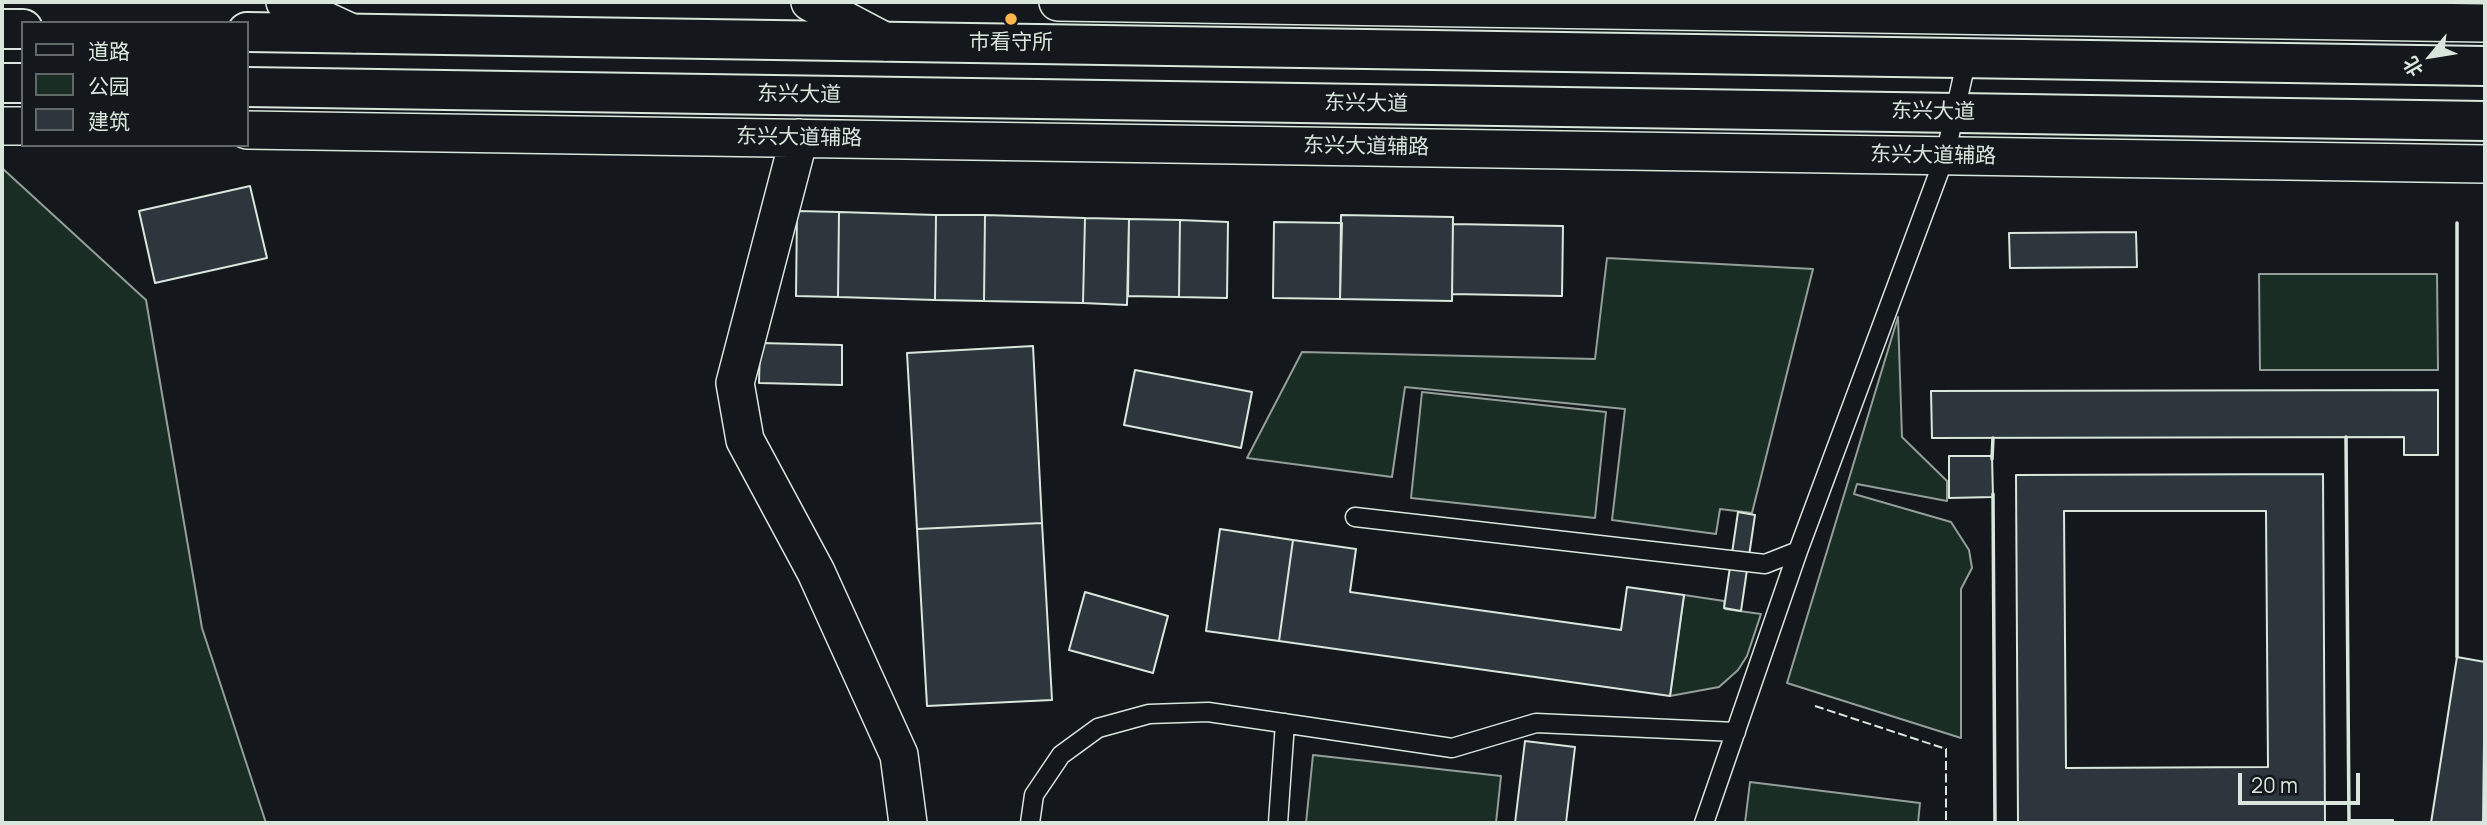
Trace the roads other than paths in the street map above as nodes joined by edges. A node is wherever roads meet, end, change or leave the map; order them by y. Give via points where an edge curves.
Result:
1 (285, 2) edge
2 (810, 2) edge
3 (1058, 2) edge
4 (1574, 9) junction
5 (2485, 23) edge
6 (2, 29) edge
7 (21, 29) edge
8 (248, 32) edge
9 (354, 34) junction
10 (886, 42) junction
11 (1573, 52) junction
12 (1967, 58) junction
13 (2485, 66) edge
14 (2, 83) edge
15 (21, 83) edge
16 (248, 87) edge
17 (544, 91) junction
18 (1222, 102) junction
19 (1461, 106) junction
20 (1954, 113) junction
21 (2485, 121) edge
22 (2, 126) edge
23 (21, 126) edge
24 (248, 130) edge
25 (624, 135) junction
26 (799, 138) junction
27 (1119, 143) junction
28 (1567, 150) junction
29 (1945, 156) junction
30 (2485, 164) edge
31 (1355, 517) dead end
32 (1798, 551) junction
33 (1285, 723) junction
34 (1736, 732) junction
35 (908, 823) edge
36 (1030, 823) edge
37 (1278, 823) edge
38 (1704, 823) edge

1 - 9 street
2 - 10 street
3 - 4 street
4 - 5 street
4 - 11 street
6 - 7 main road
8 - 9 main road
9 - 10 main road
10 - 11 main road
11 - 12 main road
12 - 13 main road
12 - 20 lane
14 - 15 main road
16 - 17 main road, 东兴大道
17 - 18 main road, 东兴大道
17 - 25 street
18 - 19 main road, 东兴大道
18 - 27 street
19 - 20 main road, 东兴大道
19 - 28 street
20 - 21 main road, 东兴大道
20 - 29 lane
22 - 23 street
24 - 25 street, 东兴大道辅路
25 - 26 street, 东兴大道辅路
26 - 27 street, 东兴大道辅路
26 - 35 street via 735,383 745,440 816,572 899,755
27 - 28 street, 东兴大道辅路
28 - 29 street, 东兴大道辅路
29 - 30 street, 东兴大道辅路
29 - 32 lane
31 - 32 lane via 1765,564
32 - 34 lane
33 - 34 lane via 1452,748 1536,723
33 - 36 lane via 1208,712 1149,714 1098,728 1061,755 1034,795
33 - 37 lane
34 - 38 lane

